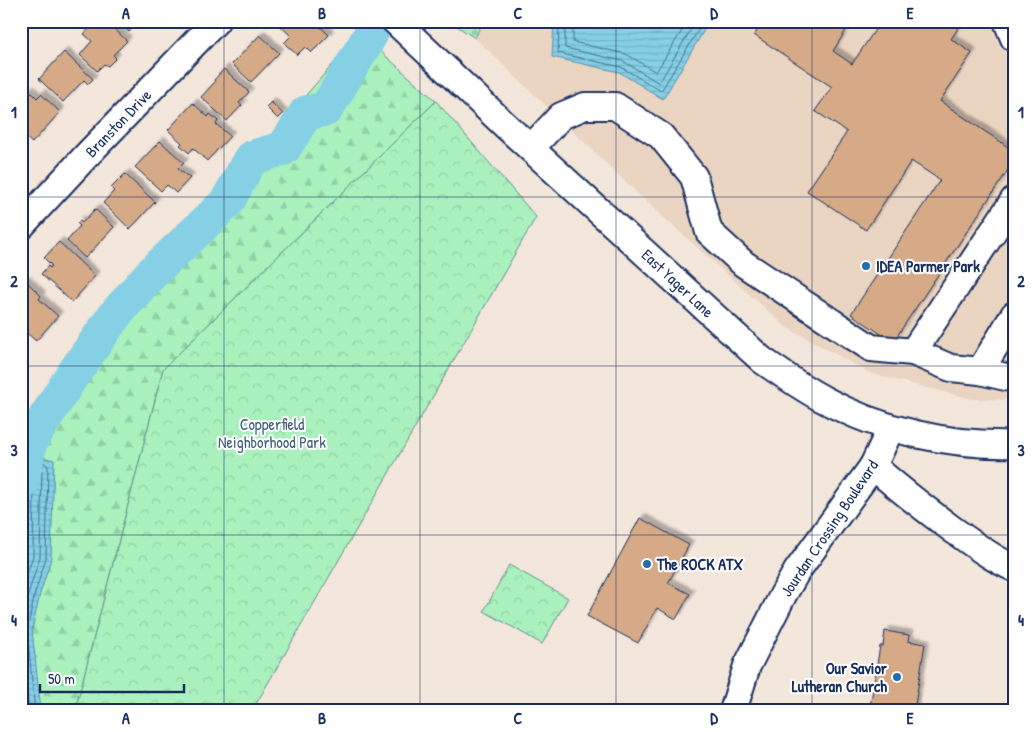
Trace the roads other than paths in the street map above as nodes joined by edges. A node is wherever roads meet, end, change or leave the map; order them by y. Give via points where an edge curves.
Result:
1 (216, 21) edge
2 (395, 21) edge
3 (1007, 21) edge
4 (1014, 38) edge
5 (531, 148) junction
6 (1014, 200) edge
7 (21, 226) edge
8 (1014, 315) edge
9 (913, 352) junction
10 (980, 371) junction
11 (1014, 379) edge
12 (891, 428) junction
13 (1014, 444) edge
14 (873, 466) junction
15 (1014, 568) edge
16 (733, 711) edge

1 - 7 street, Branston Drive
2 - 5 street, East Yager Lane
3 - 4 street
5 - 9 street via 560,116 585,106 615,106 661,136 694,177 708,232 744,264 871,348
5 - 12 street, East Yager Lane via 762,360 824,400
6 - 9 street
8 - 10 street
9 - 10 street via 951,368
10 - 11 street
12 - 13 street, East Yager Lane via 941,439
12 - 14 street, Jourdan Crossing Boulevard
14 - 15 street via 971,542
14 - 16 street, Jourdan Crossing Boulevard via 783,594 747,666

